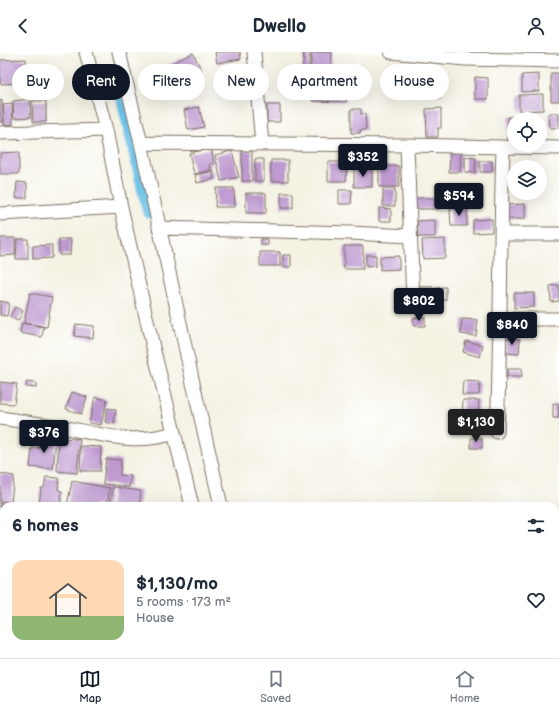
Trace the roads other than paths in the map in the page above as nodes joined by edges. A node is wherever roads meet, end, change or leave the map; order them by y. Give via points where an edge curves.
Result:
1 (86, 52) edge
2 (119, 52) edge
3 (254, 52) edge
4 (391, 52) edge
5 (551, 58) edge
6 (106, 130) junction
7 (0, 133) edge
8 (141, 143) junction
9 (262, 144) junction
10 (407, 145) junction
11 (503, 147) junction
12 (559, 148) edge
13 (121, 207) junction
14 (0, 214) edge
15 (159, 228) junction
16 (500, 234) junction
17 (559, 234) edge
18 (410, 236) junction
19 (412, 302) dead end
20 (500, 319) junction
21 (559, 319) edge
22 (0, 418) edge
23 (497, 432) dead end
24 (174, 433) junction
25 (191, 502) edge
26 (220, 502) edge

1 - 6 street
2 - 8 street
3 - 9 street
4 - 5 street via 465,59
6 - 7 street
6 - 13 street
8 - 9 street
8 - 15 street
9 - 10 street
10 - 11 street
10 - 18 street
11 - 12 street
11 - 16 street
13 - 14 street
13 - 24 street
15 - 18 street
15 - 26 street
16 - 17 street
16 - 20 street
18 - 19 street
20 - 21 street
20 - 23 street
22 - 24 street via 109,437 139,439
24 - 25 street

